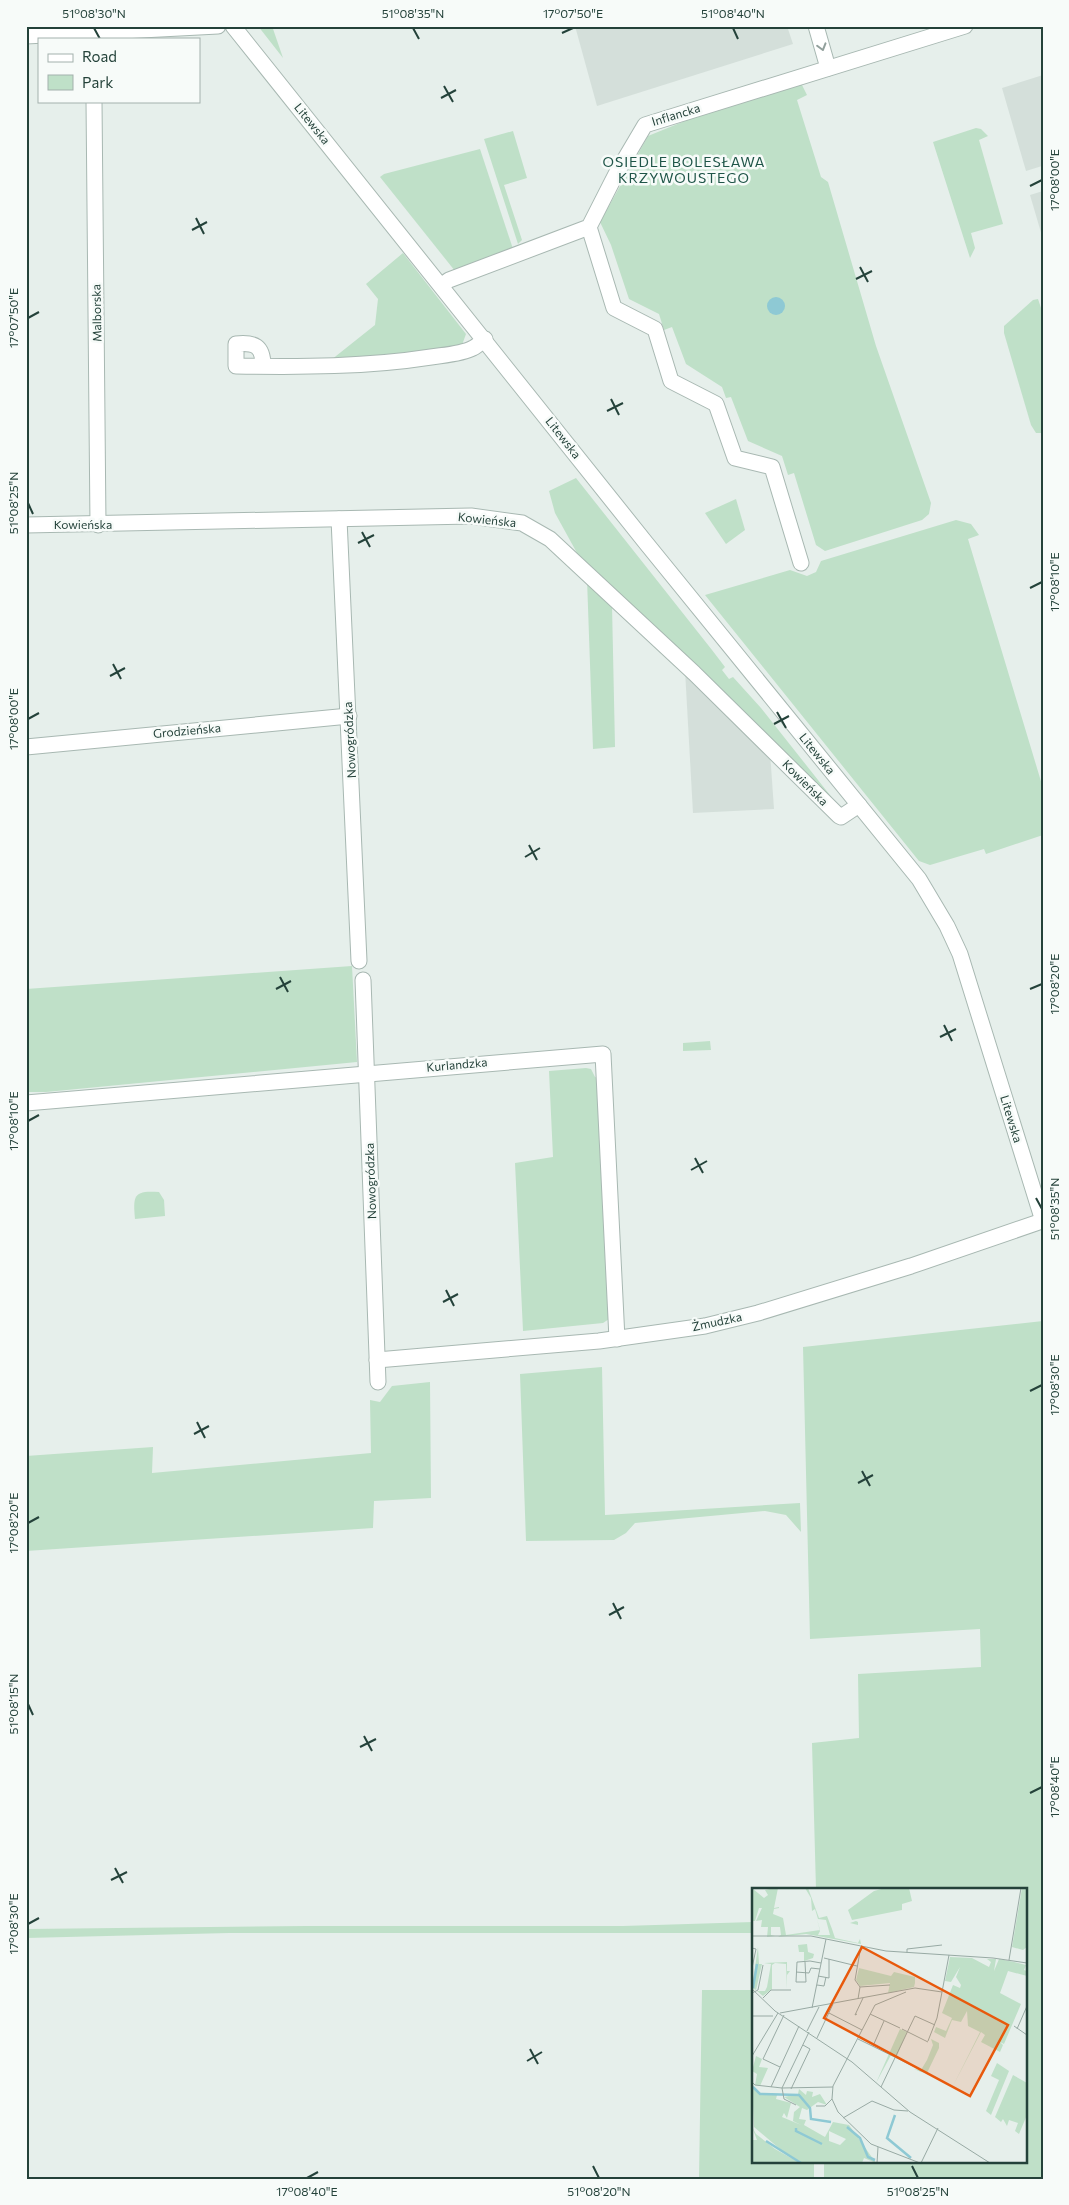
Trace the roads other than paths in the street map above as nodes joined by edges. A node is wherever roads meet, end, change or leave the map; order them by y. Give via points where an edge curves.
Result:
1 (218, 26) edge
2 (233, 26) edge
3 (816, 26) edge
4 (964, 26) edge
5 (26, 36) edge
6 (93, 36) edge
7 (828, 68) junction
8 (94, 102) edge
9 (589, 227) junction
10 (442, 285) junction
11 (485, 339) junction
12 (263, 366) dead end
13 (339, 519) junction
14 (26, 525) edge
15 (98, 525) junction
16 (801, 563) dead end
17 (349, 716) junction
18 (26, 746) edge
19 (859, 805) junction
20 (359, 960) dead end
21 (363, 980) dead end
22 (367, 1074) junction
23 (26, 1103) edge
24 (1034, 1198) joint
25 (1043, 1221) edge
26 (617, 1339) junction
27 (378, 1360) junction
28 (378, 1382) dead end

1 - 6 street
2 - 10 street, Litewska
3 -> 7 street
4 - 7 street, Inflancka
5 - 6 street
7 - 9 street, Inflancka via 645,125
8 - 15 street, Malborska
9 - 10 street
9 - 16 street via 614,308 655,329 671,381 716,404 735,458 772,467
10 - 11 street, Litewska
11 - 12 street via 472,349 389,364
11 - 19 street, Litewska
13 - 15 street, Kowieńska
13 - 17 street, Nowogródzka
13 - 19 street, Kowieńska via 472,516 522,523 550,539 694,673 839,816 845,816
14 - 15 street, Kowieńska
17 - 18 street, Grodzieńska
17 - 20 street, Nowogródzka
19 - 24 street, Litewska via 918,879 943,918 960,954
21 - 22 street, Nowogródzka
22 - 23 street, Kurlandzka
22 - 26 street, Kurlandzka via 603,1054
22 - 27 street, Nowogródzka
24 - 25 street, Żmudzka
25 - 26 street, Żmudzka via 758,1313 705,1326
26 - 27 street, Żmudzka
27 - 28 street, Nowogródzka

